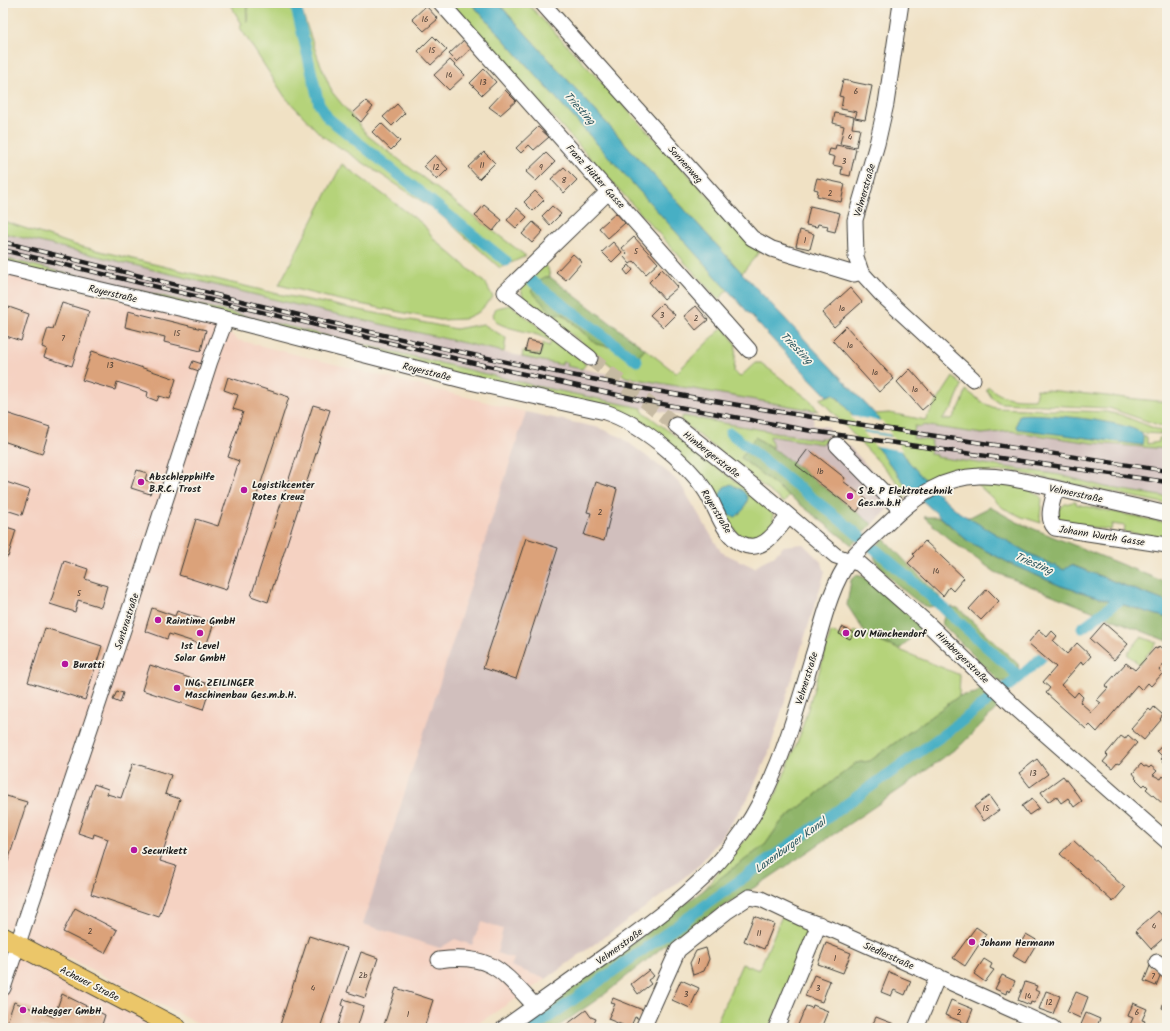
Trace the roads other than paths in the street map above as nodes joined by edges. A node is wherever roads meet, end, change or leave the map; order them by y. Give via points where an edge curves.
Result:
1 (441, 3) edge
2 (542, 3) edge
3 (901, 3) edge
4 (609, 191) junction
5 (3, 267) edge
6 (861, 272) junction
7 (226, 320) junction
8 (750, 350) dead end
9 (590, 358) tunnel mouth
10 (973, 379) dead end
11 (676, 425) tunnel mouth
12 (837, 445) dead end
13 (1056, 489) junction
14 (904, 508) junction
15 (1167, 514) edge
16 (788, 517) junction
17 (1167, 545) edge
18 (849, 560) junction
19 (1167, 841) edge
20 (819, 924) junction
21 (11, 941) edge
22 (439, 960) dead end
23 (938, 976) junction
24 (3, 988) edge
25 (535, 1006) junction
26 (177, 1028) edge
27 (504, 1028) edge
28 (643, 1028) edge
29 (776, 1028) edge
30 (916, 1028) edge
31 (1053, 1028) edge

1 - 4 street, Franz Hütter Gasse
2 - 6 street, Sonnenweg via 752,238 772,249 854,274
3 - 6 street, Velmerstraße via 886,104 855,220 856,257
4 - 8 street, Franz Hütter Gasse
4 - 9 street via 505,292
5 - 7 street, Royerstraße
6 - 10 street, Velmerstraße via 881,294
7 - 16 street, Royerstraße via 470,382 622,417 691,470 729,532 743,545 754,546 763,543
7 - 21 street, Santorastraße via 208,368 136,593
11 - 16 street, Himbergerstraße via 756,488
12 - 14 street
13 - 14 street, Velmerstraße via 1014,479 972,476 944,483
13 - 15 street, Velmerstraße
13 - 17 street, Johann Wurth Gasse via 1050,516 1055,528
14 - 18 street, Velmerstraße
16 - 18 street, Himbergerstraße via 836,556
18 - 19 street, Himbergerstraße via 860,564 927,623 998,691
18 - 25 street, Velmerstraße via 827,608 781,756 766,792 743,831 728,851 686,895
20 - 23 street, Siedlerstraße
20 - 28 street, Siedlerstraße via 760,899 749,897 678,950
20 - 29 street
21 - 24 street, Santorastraße
21 - 26 main road, Achauer Straße
22 - 25 street via 455,957 480,959 503,972
23 - 30 street
23 - 31 street, Siedlerstraße
25 - 27 street, Velmerstraße

